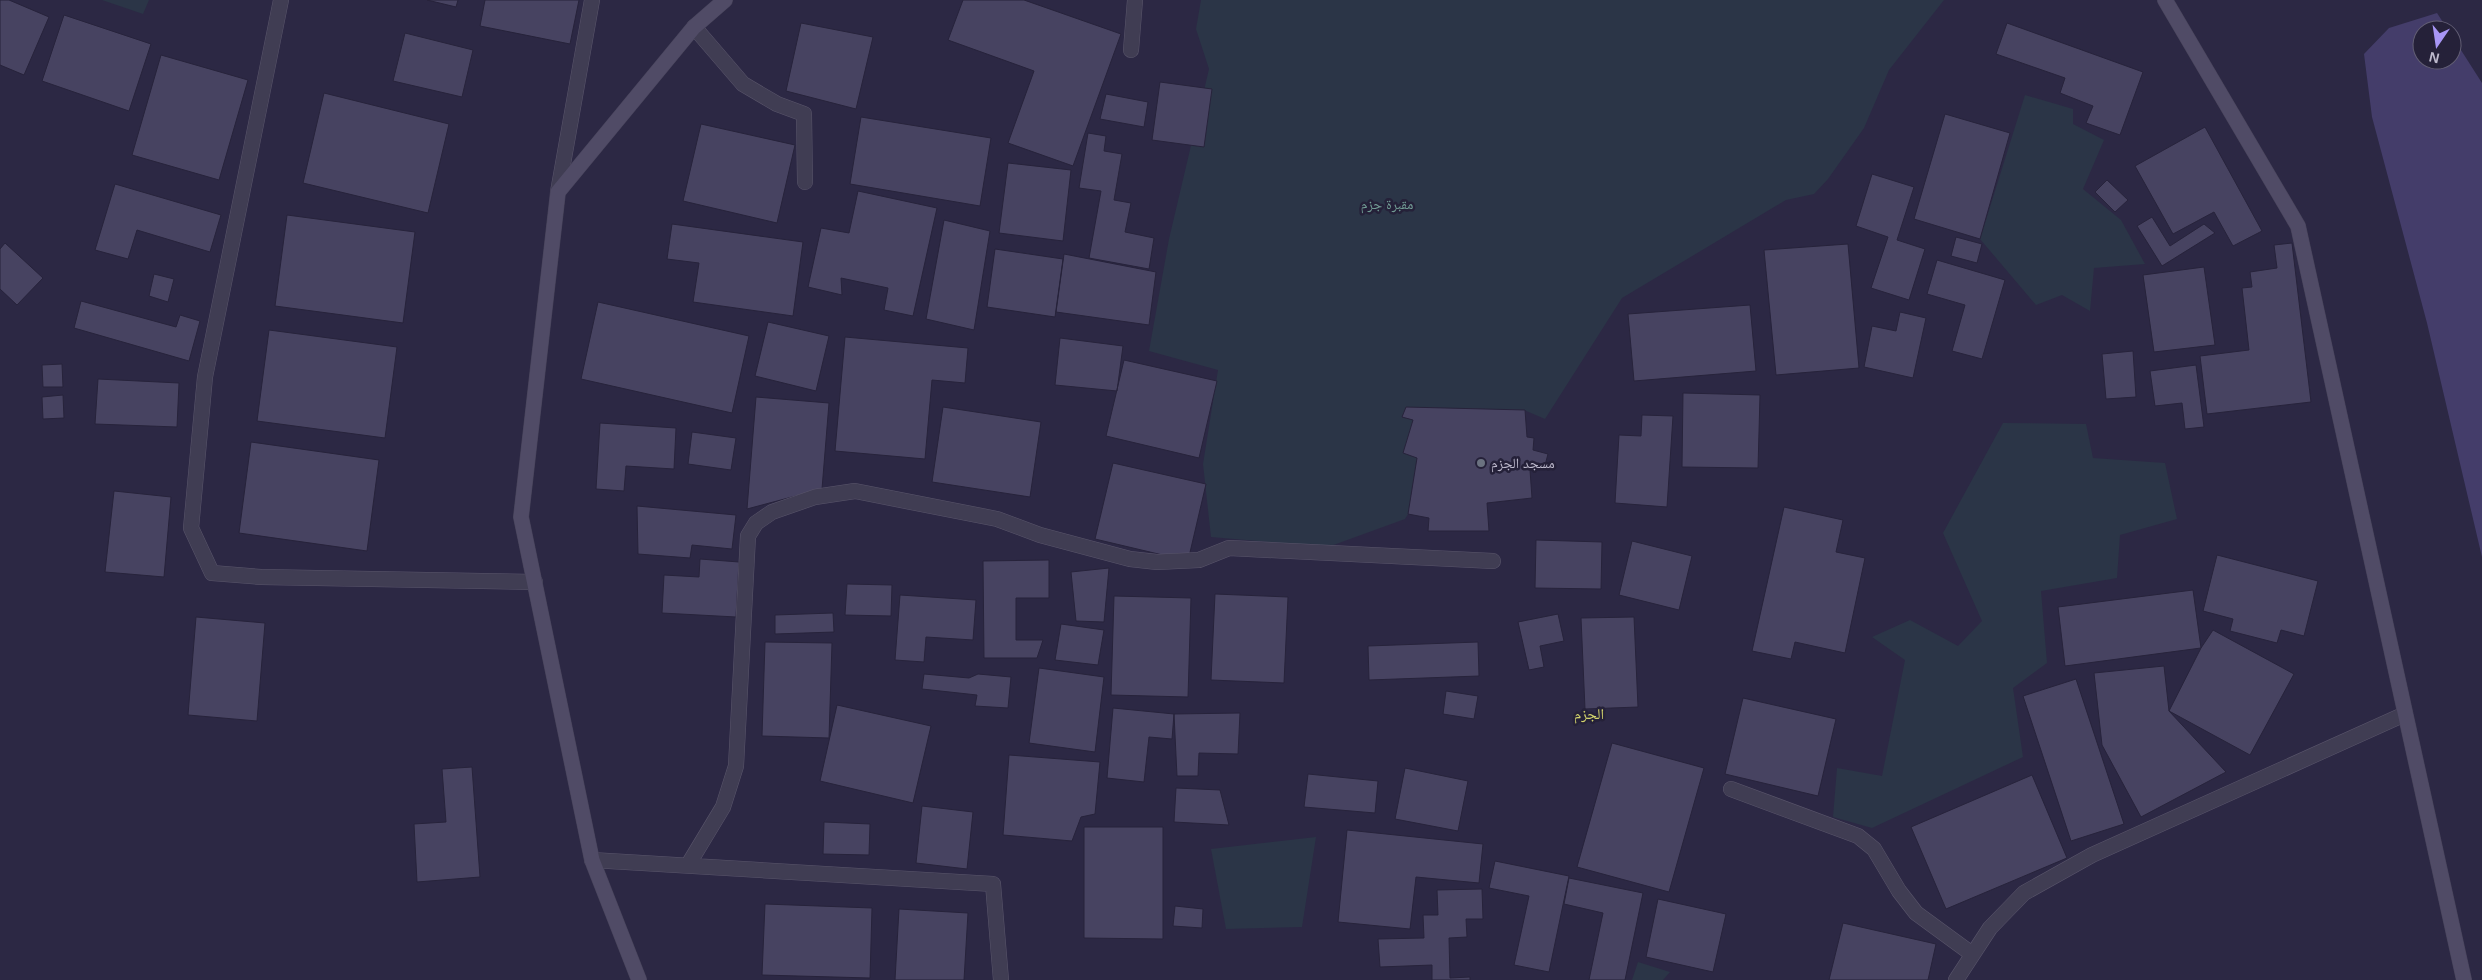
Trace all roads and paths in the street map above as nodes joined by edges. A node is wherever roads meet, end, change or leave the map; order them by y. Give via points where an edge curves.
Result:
1 (281, 0) edge
2 (592, 0) edge
3 (725, 0) edge
4 (1135, 0) edge
5 (2165, 0) edge
6 (694, 27) junction
7 (1131, 50) dead end
8 (805, 182) dead end
9 (558, 192) junction
10 (1493, 561) dead end
11 (535, 582) junction
12 (2405, 714) junction
13 (1731, 788) dead end
14 (592, 860) junction
15 (688, 865) junction
16 (1972, 954) junction
17 (638, 980) edge
18 (1001, 980) edge
19 (1956, 980) edge
20 (2464, 980) edge

1 - 11 street via 205,377 191,528 212,573 261,578
2 - 9 street
3 - 6 street
4 - 7 street
5 - 12 street via 2256,160 2298,226
6 - 8 street via 743,84 777,104 804,114
6 - 9 street
9 - 11 street via 521,517
10 - 15 street via 1229,548 1200,560 1157,562 1130,559 1040,535 997,519 855,491 815,497 772,512 756,524 748,536 736,766 723,807
11 - 14 street
12 - 16 street via 2092,855 2024,893 1990,928
12 - 20 street
13 - 16 street via 1858,836 1874,849 1899,892 1916,913
14 - 15 street
14 - 17 street
15 - 18 street via 993,884
16 - 19 street

